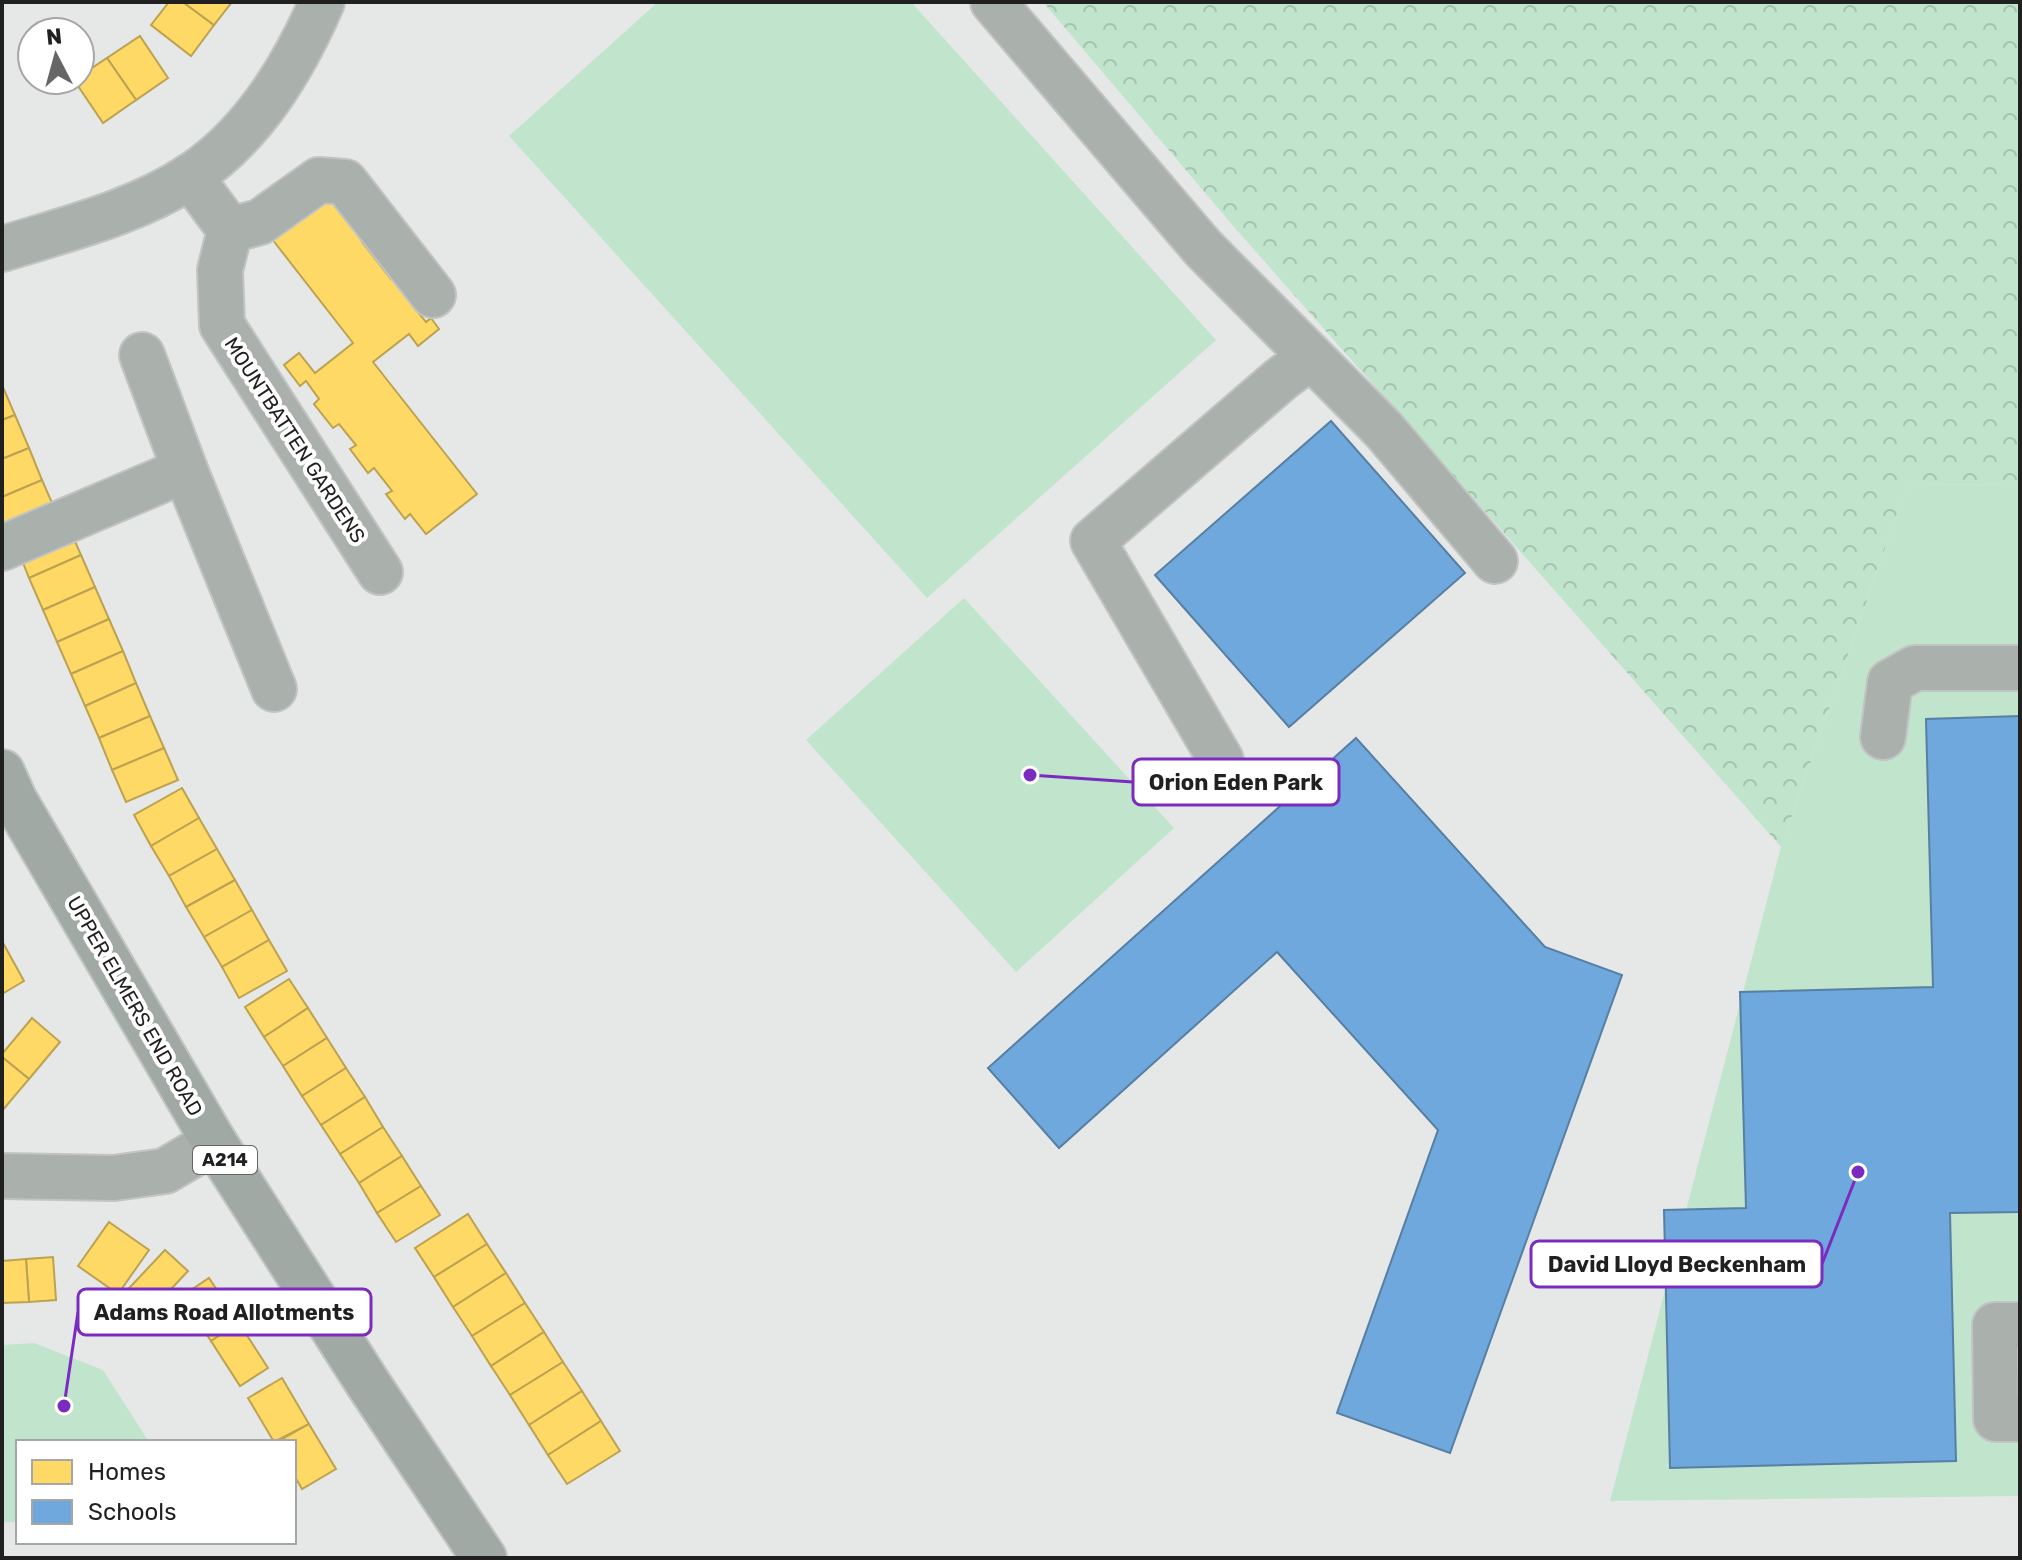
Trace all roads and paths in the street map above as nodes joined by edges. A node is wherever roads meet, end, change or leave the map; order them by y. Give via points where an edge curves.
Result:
1 (322, 2) edge
2 (993, 2) edge
3 (190, 176) junction
4 (230, 230) junction
5 (2, 249) edge
6 (433, 295) dead end
7 (142, 355) dead end
8 (1311, 357) junction
9 (185, 470) junction
10 (2, 548) edge
11 (1495, 561) dead end
12 (380, 572) dead end
13 (2020, 668) edge
14 (274, 689) dead end
15 (1883, 737) dead end
16 (1221, 760) dead end
17 (2, 772) edge
18 (214, 1142) junction
19 (2, 1176) edge
20 (2020, 1325) edge
21 (2020, 1419) edge
22 (484, 1558) edge

1 - 3 street via 283,78 257,115
2 - 8 street via 1203,248
3 - 4 street
3 - 5 street via 103,218
4 - 6 street via 260,222 319,180 345,182
4 - 12 street, MOUNTBATTEN GARDENS via 220,270 222,325
7 - 9 street
8 - 11 street via 1384,430
8 - 16 street via 1093,541
9 - 10 street
9 - 14 street
13 - 15 street via 1915,668 1890,682
17 - 18 main road, UPPER ELMERS END ROAD / A214
18 - 19 street via 165,1171 114,1178
18 - 22 main road, UPPER ELMERS END ROAD / A214
20 - 21 street via 1995,1325 1996,1419

